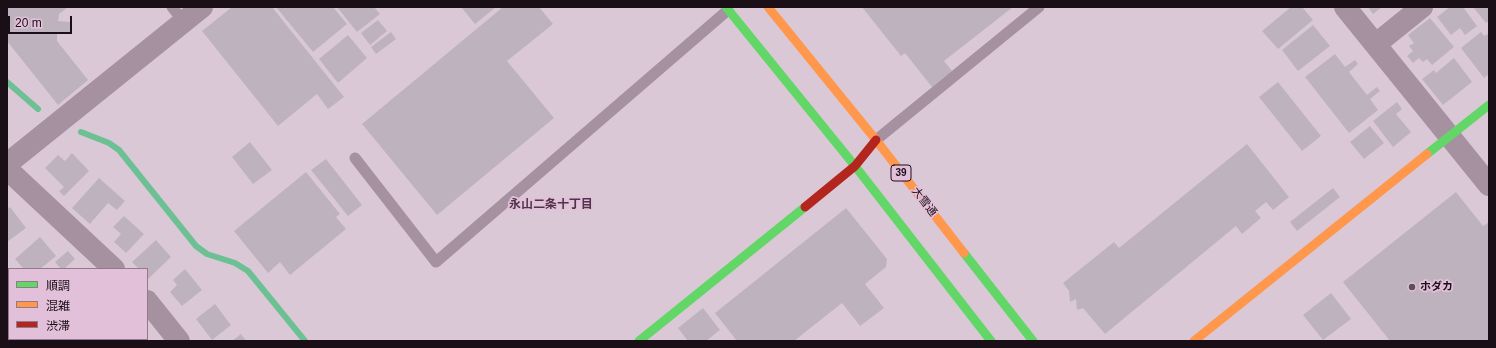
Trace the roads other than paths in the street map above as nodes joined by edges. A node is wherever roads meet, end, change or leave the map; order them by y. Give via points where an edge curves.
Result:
1 (202, 7) edge
2 (768, 7) edge
3 (1039, 7) edge
4 (1345, 7) edge
5 (1422, 7) edge
6 (727, 8) edge
7 (178, 14) edge
8 (1376, 44) junction
9 (1489, 105) edge
10 (1450, 136) junction
11 (876, 140) junction
12 (355, 158) dead end
13 (7, 164) edge
14 (855, 166) junction
15 (7, 169) edge
16 (1489, 185) edge
17 (113, 268) edge
18 (148, 302) edge
19 (179, 341) edge
20 (639, 341) edge
21 (991, 341) edge
22 (1033, 341) edge
23 (1194, 341) edge

1 - 7 street
2 - 11 main road, 大雪通 / 39
3 - 11 lane
4 - 8 street
5 - 8 street
6 - 12 lane via 436,262
6 - 14 main road
7 - 13 street
8 - 10 street
9 - 10 main road
10 - 16 street
10 - 23 main road
11 - 14 main road
11 - 22 main road, 大雪通 / 39
14 - 20 main road
14 - 21 main road
15 - 17 street
18 - 19 street

